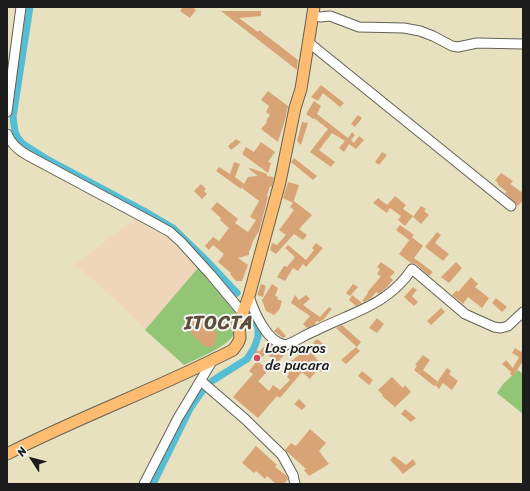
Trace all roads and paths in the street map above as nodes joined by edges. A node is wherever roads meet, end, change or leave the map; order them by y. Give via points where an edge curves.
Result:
1 (21, 7) edge
2 (313, 11) edge
3 (308, 42) junction
4 (523, 44) edge
5 (7, 112) edge
6 (7, 134) edge
7 (511, 206) dead end
8 (249, 296) junction
9 (242, 312) junction
10 (523, 312) edge
11 (214, 358) junction
12 (204, 385) junction
13 (7, 454) edge
14 (144, 484) edge
15 (295, 484) edge

1 - 5 street
2 - 3 main road
2 - 4 street via 320,16 330,16 359,27 410,29 458,47 477,43
3 - 7 street
3 - 8 main road via 301,89 280,182
6 - 9 street via 15,147 27,155 170,232
8 - 9 main road
8 - 10 street via 259,322 279,343 286,345 383,299 399,286 412,269 465,314 494,327 508,326
9 - 11 main road via 238,343 233,350
11 - 12 street
11 - 13 main road
12 - 14 street via 178,418
12 - 15 street via 245,419 282,455

